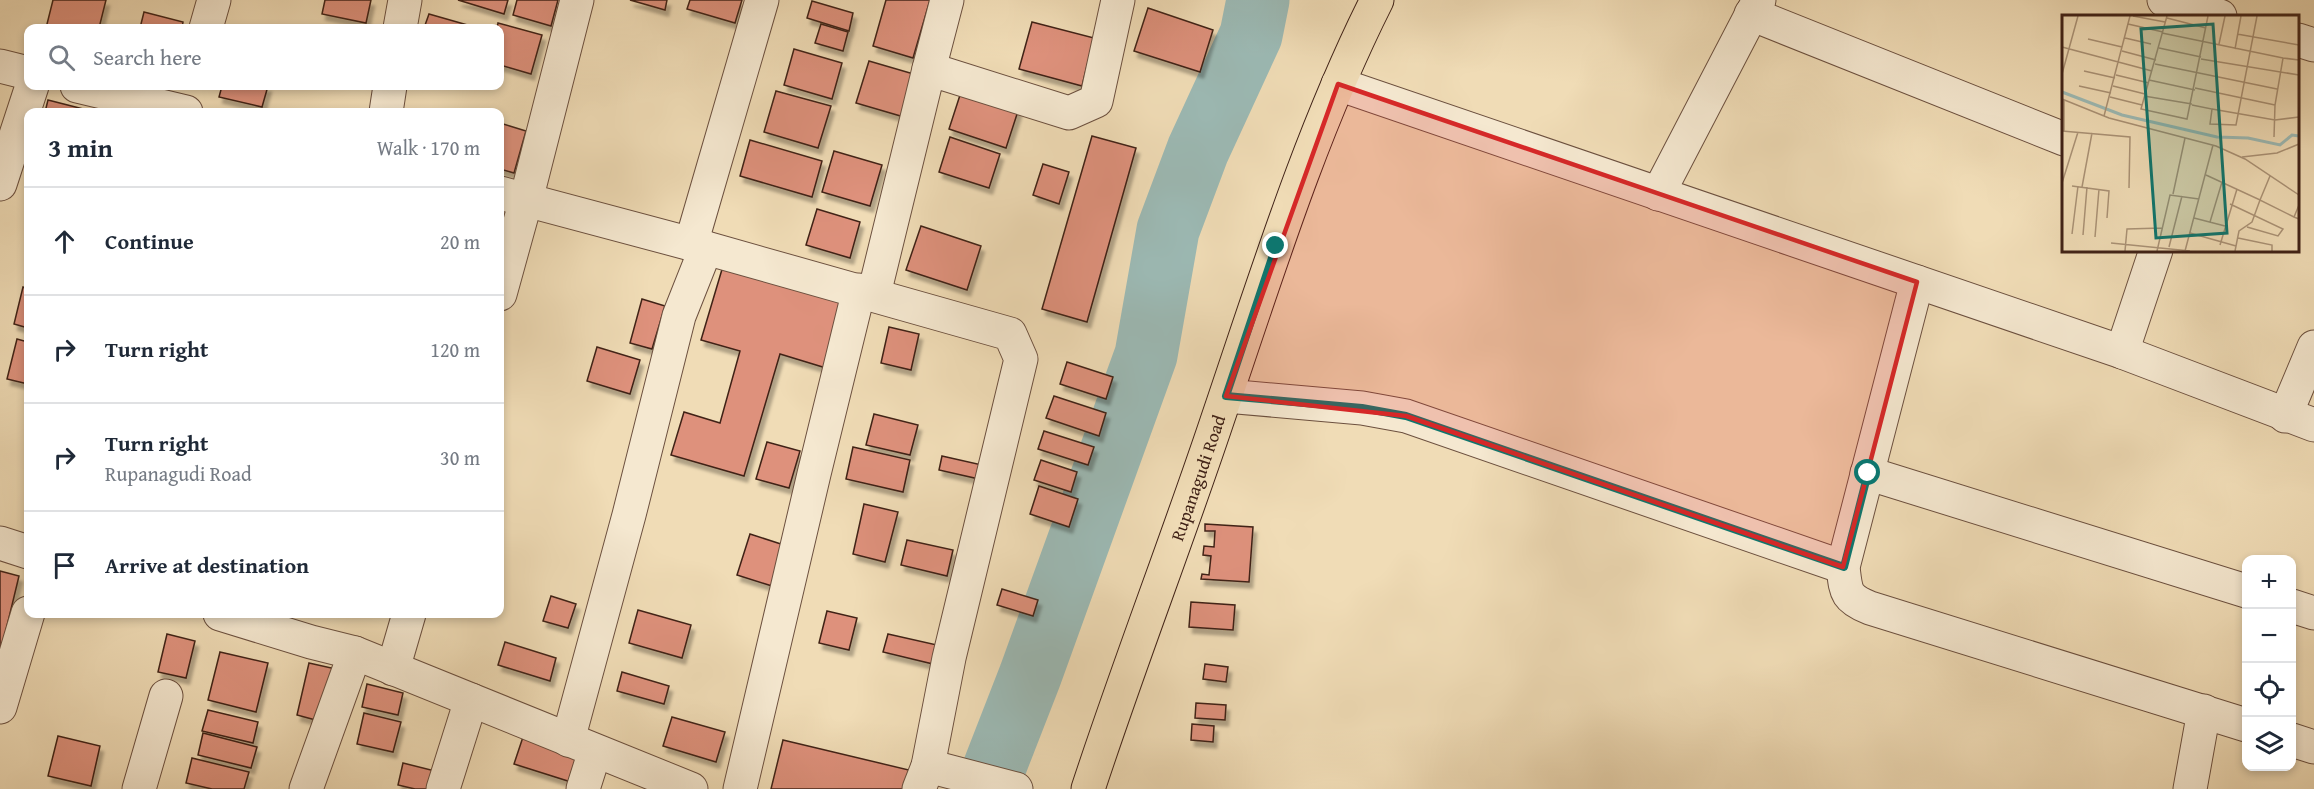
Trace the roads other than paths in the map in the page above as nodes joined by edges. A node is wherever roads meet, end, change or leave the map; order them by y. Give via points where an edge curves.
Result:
1 (214, 0) edge
2 (405, 0) edge
3 (577, 0) edge
4 (762, 0) edge
5 (947, 0) edge
6 (1118, 0) edge
7 (1377, 0) edge
8 (2164, 0) edge
9 (1755, 7) edge
10 (2216, 15) edge
11 (207, 24) edge
12 (401, 24) edge
13 (2299, 40) edge
14 (2314, 45) edge
15 (0, 66) edge
16 (929, 69) junction
17 (24, 72) edge
18 (1338, 84) junction
19 (31, 90) edge
20 (100, 90) edge
21 (389, 90) edge
22 (185, 105) edge
23 (25, 108) edge
24 (387, 108) edge
25 (24, 110) edge
26 (2062, 138) edge
27 (0, 184) edge
28 (1658, 194) junction
29 (513, 196) edge
30 (698, 246) junction
31 (2155, 252) edge
32 (504, 264) edge
33 (1917, 282) junction
34 (866, 292) junction
35 (2314, 347) edge
36 (2122, 352) junction
37 (1226, 396) junction
38 (2300, 420) edge
39 (1868, 473) junction
40 (0, 543) edge
41 (24, 551) edge
42 (1844, 567) junction
43 (2242, 589) edge
44 (2296, 607) edge
45 (2314, 613) edge
46 (27, 618) edge
47 (234, 618) edge
48 (408, 618) edge
49 (356, 653) junction
50 (393, 669) junction
51 (166, 696) dead end
52 (471, 700) junction
53 (0, 707) edge
54 (2204, 711) junction
55 (2242, 723) edge
56 (2296, 741) edge
57 (581, 746) junction
58 (2314, 747) edge
59 (924, 778) edge
60 (139, 789) edge
61 (306, 789) edge
62 (443, 789) edge
63 (583, 789) edge
64 (691, 789) edge
65 (740, 789) edge
66 (1016, 789) edge
67 (1088, 789) edge
68 (2190, 789) edge

1 - 11 street
2 - 12 street
3 - 29 street
4 - 30 street
5 - 16 street
6 - 16 street via 1096,101 1069,113
7 - 18 main road, Rupanagudi Road
8 - 10 street
9 - 26 street
9 - 28 street
13 - 14 street
15 - 17 street
16 - 34 street
18 - 28 street
18 - 37 main road, Rupanagudi Road via 1276,246
19 - 23 street
20 - 22 street
21 - 24 street
25 - 27 street
28 - 33 street
29 - 30 street
29 - 32 street
30 - 34 street
30 - 57 street via 629,514
31 - 36 street
33 - 36 street
33 - 39 street
34 - 59 street via 1010,334 1021,359
34 - 65 street
35 - 38 street
36 - 38 street
37 - 42 street via 1362,408 1406,416
37 - 67 main road, Rupanagudi Road
39 - 42 street
39 - 43 street
40 - 41 street
42 - 54 street via 1846,592 1855,602
44 - 45 street
46 - 53 street
47 - 49 street
48 - 50 street
49 - 50 street
49 - 61 street
50 - 52 street
51 - 60 street
52 - 57 street
52 - 62 street
54 - 55 street
54 - 68 street
56 - 58 street
57 - 63 street
57 - 64 street
59 - 66 street via 971,776

